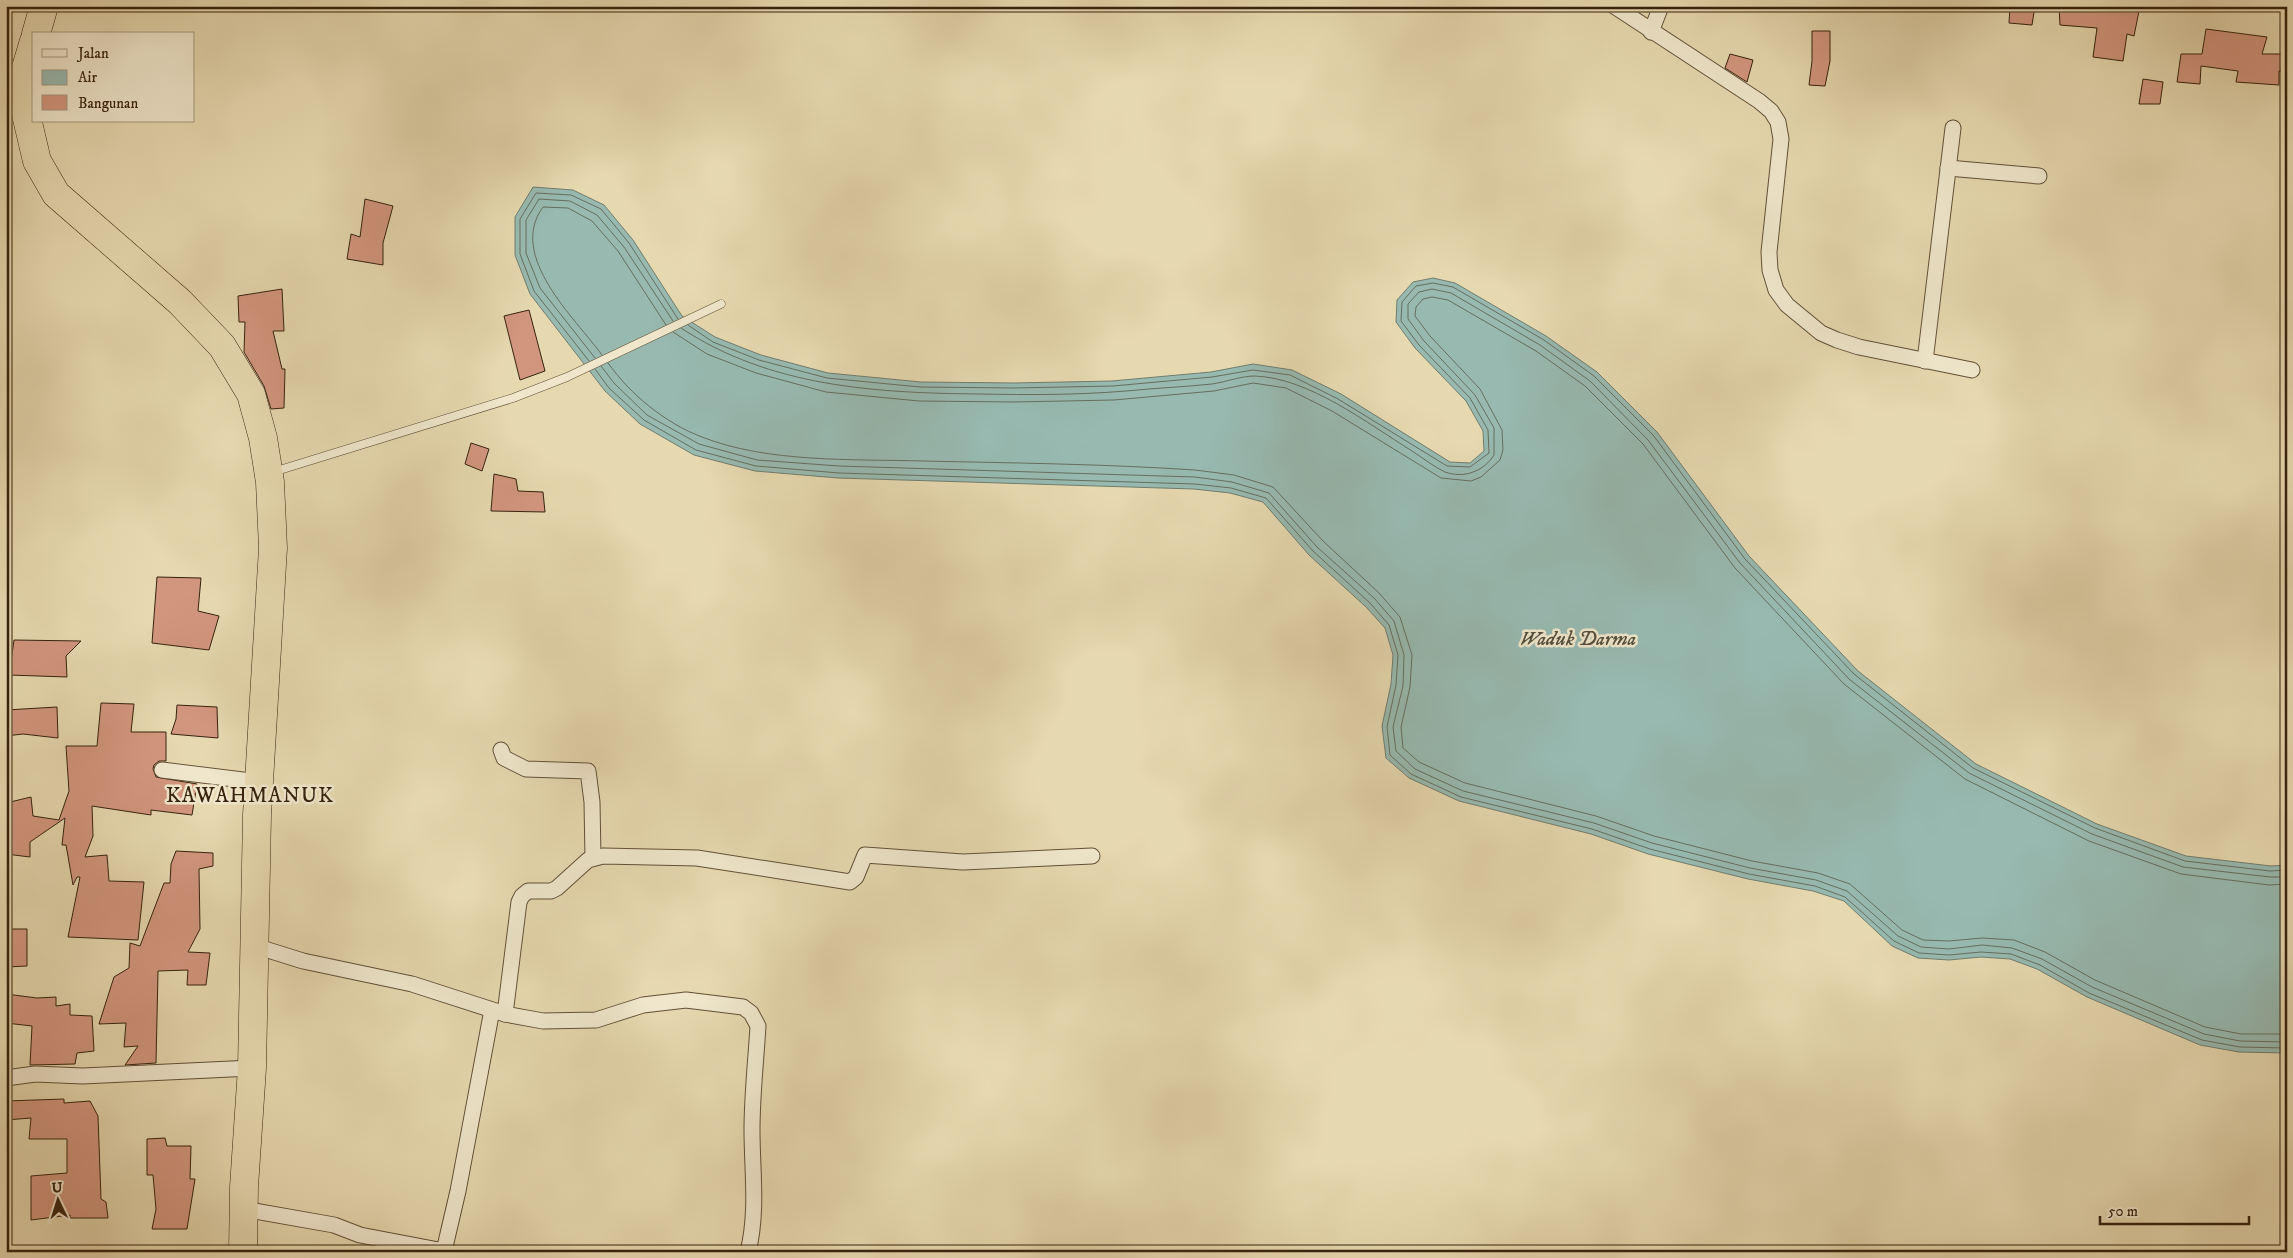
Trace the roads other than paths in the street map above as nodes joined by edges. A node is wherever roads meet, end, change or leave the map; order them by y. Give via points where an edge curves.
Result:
1 (44, 6) edge
2 (1614, 6) edge
3 (1661, 6) edge
4 (37, 32) edge
5 (1652, 32) junction
6 (32, 48) edge
7 (1953, 128) dead end
8 (1948, 168) junction
9 (2039, 176) dead end
10 (721, 304) dead end
11 (1925, 361) junction
12 (1972, 370) dead end
13 (269, 473) junction
14 (501, 750) dead end
15 (162, 770) dead end
16 (259, 782) junction
17 (1092, 856) dead end
18 (593, 858) junction
19 (255, 946) junction
20 (499, 1012) junction
21 (252, 1068) junction
22 (6, 1078) edge
23 (244, 1209) junction
24 (446, 1251) edge
25 (243, 1252) edge
26 (748, 1252) edge

1 - 4 highway
2 - 5 street
3 - 5 street
5 - 11 street via 1759,101 1778,122 1780,154 1769,252 1776,290 1787,305 1822,333 1837,340 1859,348
6 - 13 highway via 25,71 25,110 37,161 56,194 180,302 222,346 251,394
7 - 8 street
8 - 9 street
8 - 11 street
10 - 13 lane via 567,377 456,417
11 - 12 street
13 - 16 highway via 273,548
14 - 18 street via 504,758 526,768 588,771
15 - 16 street
16 - 19 highway
17 - 18 street via 963,862 865,855 856,877 850,882 697,858 640,855
18 - 20 street via 557,888 528,892 522,896
19 - 20 street via 303,961 412,984
19 - 21 highway
20 - 24 street
20 - 26 street via 543,1022 596,1020 643,1005 686,1000 743,1008 750,1013 758,1026 752,1127 754,1229
21 - 22 street via 83,1076 35,1074
21 - 23 highway
23 - 24 street via 334,1225 360,1235
23 - 25 highway

